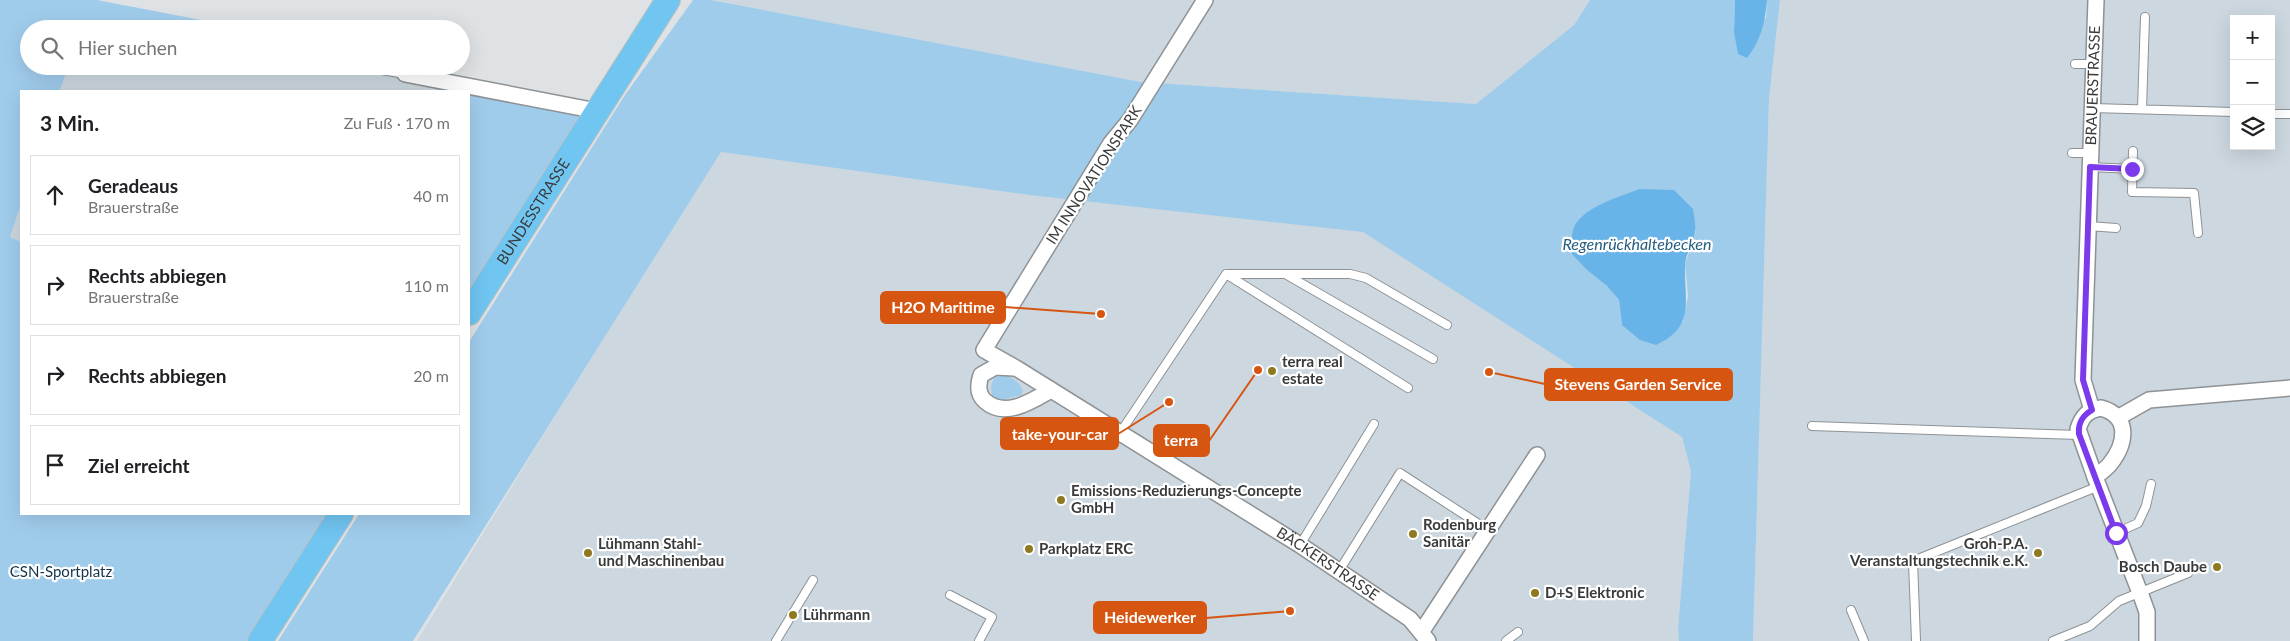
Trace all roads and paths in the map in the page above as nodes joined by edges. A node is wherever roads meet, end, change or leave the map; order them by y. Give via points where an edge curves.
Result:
1 (668, 0) edge
2 (1205, 0) edge
3 (2096, 0) edge
4 (2145, 17) dead end
5 (2075, 64) dead end
6 (2094, 64) junction
7 (410, 75) edge
8 (2092, 108) junction
9 (2142, 109) junction
10 (597, 111) junction
11 (2230, 112) edge
12 (2275, 114) edge
13 (2290, 114) edge
14 (2133, 151) dead end
15 (2072, 153) dead end
16 (2090, 160) junction
17 (2132, 169) junction
18 (2088, 226) junction
19 (2116, 228) dead end
20 (2198, 233) dead end
21 (1226, 274) junction
22 (1285, 274) junction
23 (470, 311) edge
24 (1447, 325) dead end
25 (984, 350) joint
26 (1433, 359) dead end
27 (1016, 368) junction
28 (1408, 388) dead end
29 (2290, 388) edge
30 (1051, 390) junction
31 (2092, 410) junction
32 (2118, 417) junction
33 (1374, 424) dead end
34 (1812, 426) dead end
35 (1120, 433) junction
36 (2079, 434) junction
37 (1537, 456) dead end
38 (2097, 482) junction
39 (2151, 484) dead end
40 (340, 515) edge
41 (1488, 530) junction
42 (2116, 533) junction
43 (1300, 545) junction
44 (1339, 571) junction
45 (2188, 573) dead end
46 (813, 580) dead end
47 (2140, 592) junction
48 (950, 594) dead end
49 (1851, 610) dead end
50 (1518, 632) dead end
51 (1425, 636) edge
52 (260, 641) edge
53 (776, 641) edge
54 (979, 641) edge
55 (1506, 641) edge
56 (1864, 641) edge
57 (1916, 641) edge
58 (2052, 641) edge
59 (2147, 641) edge

1 - 10 main road, BUNDESSTRASSE
2 - 25 street, IM INNOVATIONSPARK
3 - 6 street, BRAUERSTRASSE
4 - 9 lane
5 - 6 lane
6 - 8 street, BRAUERSTRASSE
7 - 10 street
8 - 9 lane
8 - 16 street, BRAUERSTRASSE
9 - 11 lane
10 - 23 main road, BUNDESSTRASSE
12 - 13 lane
14 - 17 lane
15 - 16 lane
16 - 17 lane
16 - 18 street, BRAUERSTRASSE
17 - 20 lane via 2132,192 2194,193
18 - 19 lane
18 - 31 street, BRAUERSTRASSE via 2083,380
21 - 22 lane
21 - 28 lane
21 - 35 lane
22 - 24 lane via 1350,274 1366,278
22 - 26 lane
25 - 27 street, BÄCKERSTRASSE
27 - 30 street, BÄCKERSTRASSE
27 - 30 street via 995,367 981,375 979,391 982,399 989,405 1012,408
29 - 32 street via 2149,400
30 - 35 street, BÄCKERSTRASSE
31 - 32 street via 2101,408
31 - 36 street via 2080,421
32 - 38 street via 2123,426 2120,446
33 - 43 lane
34 - 36 lane
35 - 43 street, BÄCKERSTRASSE
36 - 38 street
37 - 41 street, BÄCKERSTRASSE
38 - 42 street
38 - 57 lane via 1913,561
39 - 42 lane via 2138,523
40 - 52 main road
41 - 44 lane via 1400,473
41 - 51 street, BÄCKERSTRASSE
42 - 47 street
43 - 44 street, BÄCKERSTRASSE
44 - 51 street, BÄCKERSTRASSE via 1410,619
45 - 47 lane
46 - 53 lane
47 - 58 lane via 2119,601 2090,626
47 - 59 street via 2147,612
48 - 54 lane via 992,618
49 - 56 lane
50 - 55 lane

